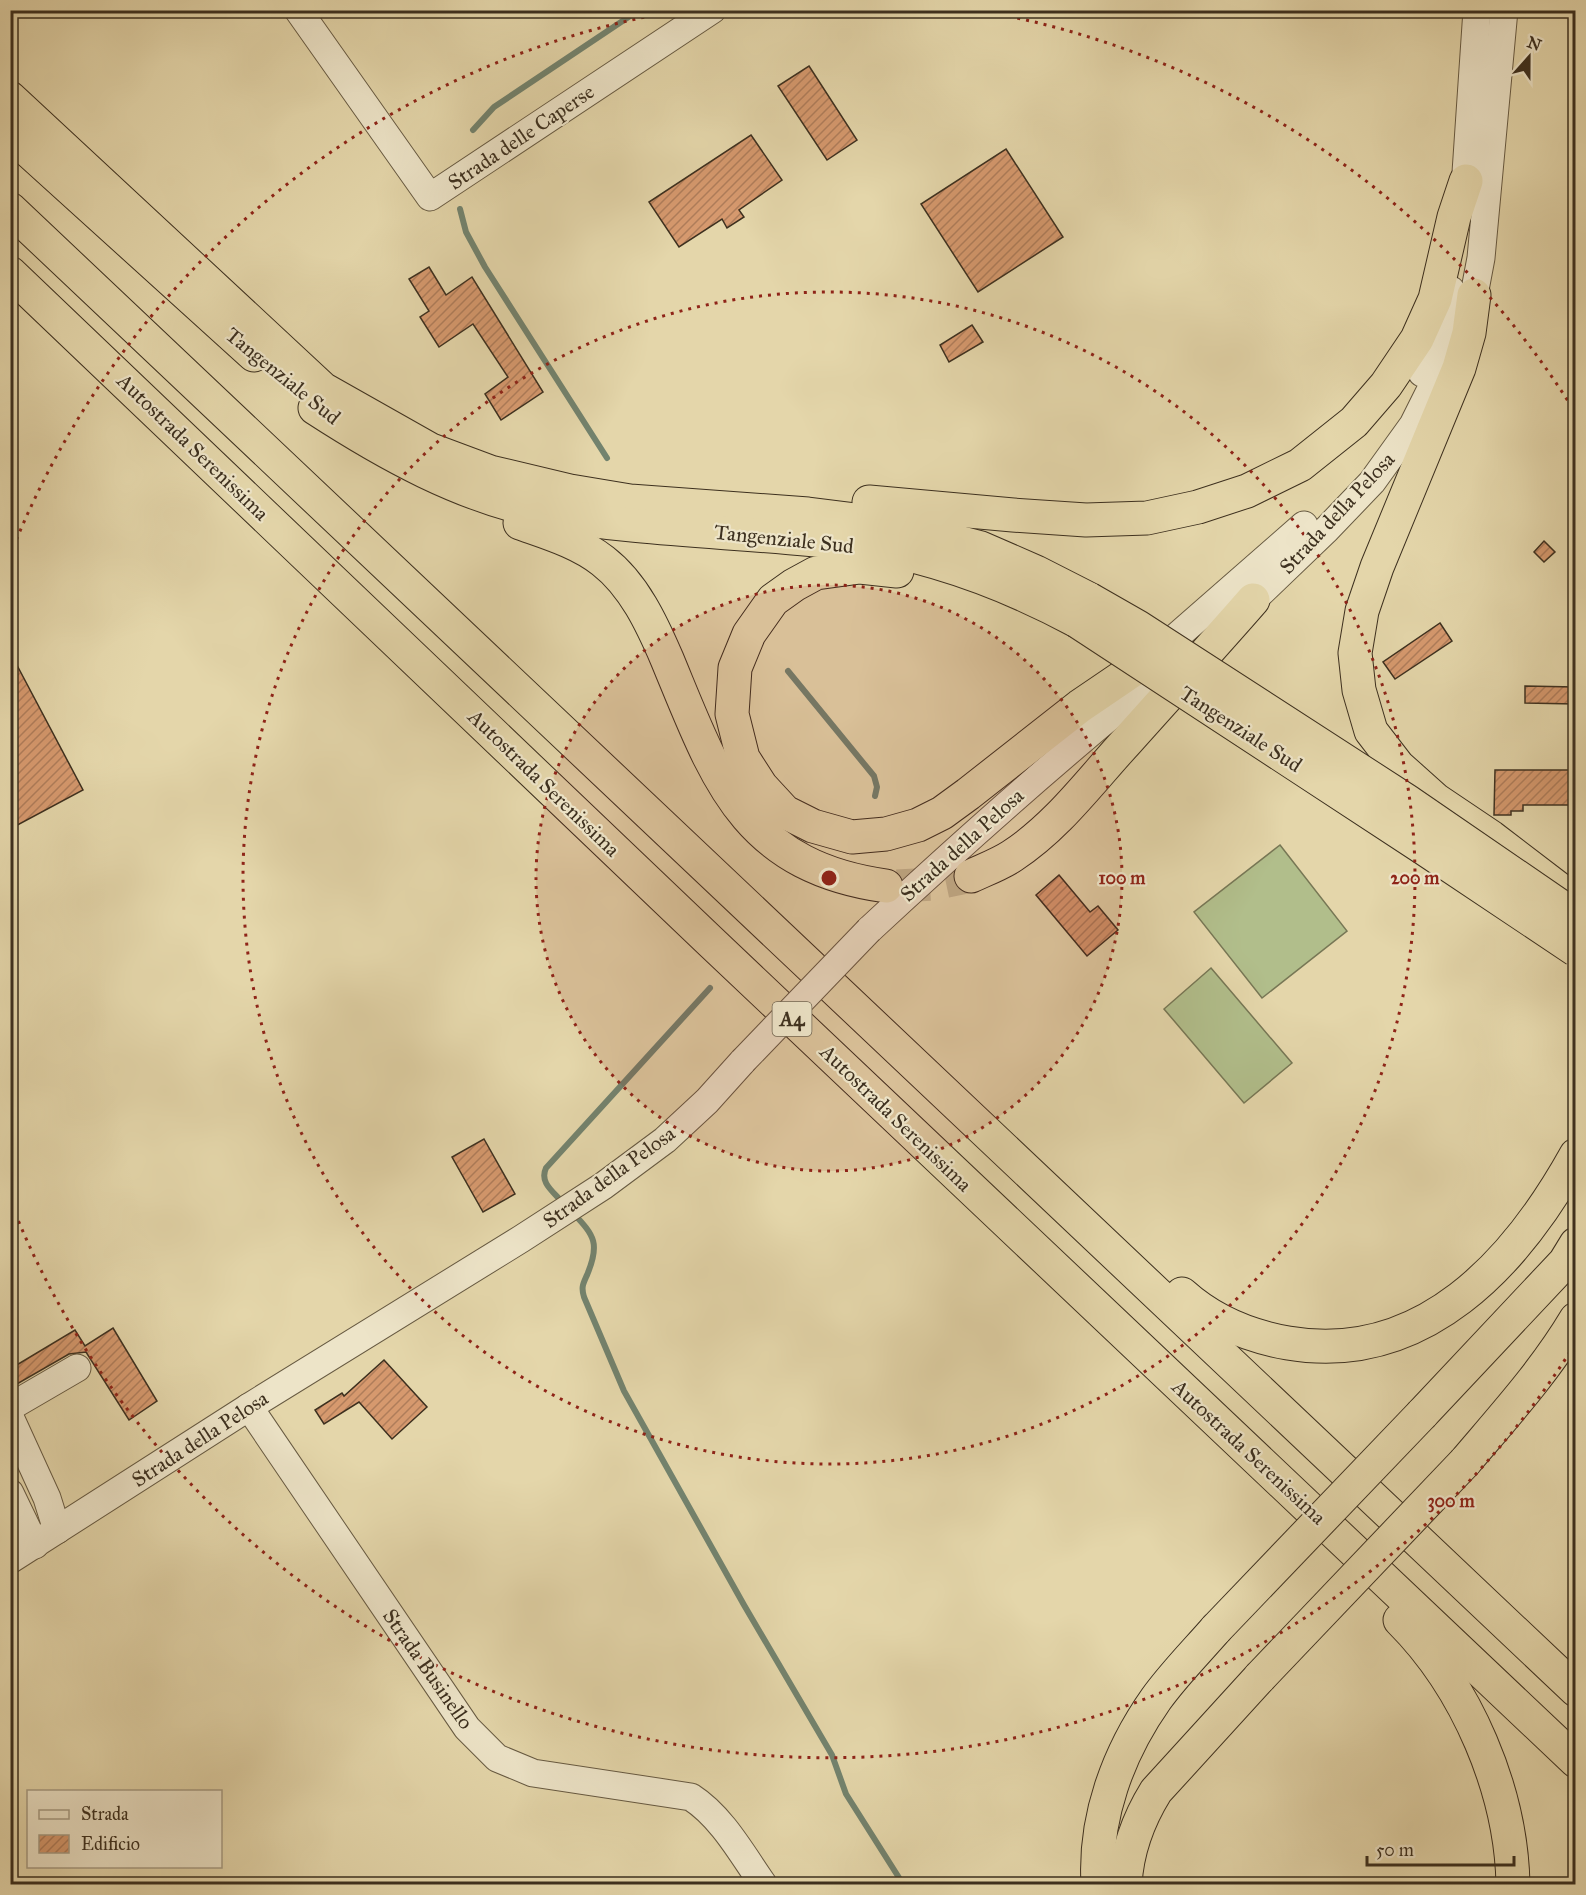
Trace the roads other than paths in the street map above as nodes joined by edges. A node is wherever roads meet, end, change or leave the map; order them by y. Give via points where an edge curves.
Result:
1 (298, 10) edge
2 (712, 10) edge
3 (1477, 10) edge
4 (1504, 10) edge
5 (10, 98) edge
6 (10, 134) edge
7 (1466, 181) junction
8 (10, 209) edge
9 (10, 273) edge
10 (1474, 295) junction
11 (312, 406) junction
12 (630, 501) junction
13 (1034, 598) junction
14 (1253, 600) junction
15 (1083, 610) junction
16 (1158, 653) junction
17 (1089, 732) junction
18 (971, 876) tunnel mouth
19 (886, 886) tunnel mouth
20 (1575, 908) edge
21 (751, 909) junction
22 (1575, 917) edge
23 (1575, 950) edge
24 (808, 1034) junction
25 (1575, 1155) edge
26 (1575, 1244) edge
27 (1575, 1319) edge
28 (77, 1368) dead end
29 (10, 1407) edge
30 (249, 1407) junction
31 (10, 1417) edge
32 (10, 1493) edge
33 (46, 1537) junction
34 (10, 1560) edge
35 (1575, 1690) edge
36 (1575, 1761) edge
37 (763, 1884) edge
38 (1098, 1884) edge
39 (1125, 1884) edge
40 (1513, 1884) edge

1 - 2 street, Strada delle Caperse via 430,197
3 - 7 street, Strada della Pelosa
4 - 10 street, Strada della Pelosa via 1481,258
5 - 12 highway, Tangenziale Sud via 324,390 431,450 490,472
6 - 11 highway, Tangenziale Sud
7 - 12 highway via 1435,299 1417,339 1386,385 1354,422 1300,465 1247,491 1147,518 1086,520 766,493
7 - 16 street, Strada della Pelosa via 1456,271 1440,331 1402,414 1348,483 1281,547
8 - 21 highway, A4
9 - 24 highway, Autostrada Serenissima / A4
10 - 14 street, Strada della Pelosa via 1436,381 1390,459 1327,529
10 - 20 highway via 1459,368 1362,611 1355,653 1359,690 1371,731 1398,766 1436,800 1554,884
11 - 13 highway, Tangenziale Sud via 384,452 428,474 544,512 624,525 854,544 941,563
11 - 19 highway via 343,438 418,485 571,542 603,561 629,589 652,624 711,763 731,797 757,828 808,865 855,882
12 - 15 highway, Tangenziale Sud via 888,524 981,548 1036,572
13 - 15 highway, Tangenziale Sud
13 - 16 highway via 995,597 916,574 860,567 808,577 773,600 749,634 735,668 732,714 743,758 785,812 813,826 852,837 886,834 942,813 1089,700
14 - 17 street, Strada della Pelosa
14 - 18 highway via 1068,807 1012,856
15 - 22 highway, Tangenziale Sud, bridge via 1138,627 1407,801
15 - 23 highway, Tangenziale Sud, bridge
16 - 17 street, Strada della Pelosa
17 - 30 street, Strada della Pelosa, bridge via 869,930 665,1140 521,1239
21 - 25 highway via 1194,1304 1226,1324 1264,1338 1325,1347 1365,1343 1408,1329 1444,1311 1475,1288 1509,1252 1547,1202
21 - 35 highway, A4
24 - 36 highway, Autostrada Serenissima / A4
24 - 40 highway via 1418,1640 1464,1709 1489,1764 1507,1830
26 - 38 highway, bridge via 1565,1262 1216,1629 1157,1697 1130,1744 1106,1804 1098,1846
27 - 39 highway, bridge via 1533,1381 1465,1462 1156,1791 1135,1833
28 - 29 street
30 - 33 street, Strada della Pelosa
30 - 37 street, Strada Businello via 466,1728 497,1758 533,1773 691,1797 706,1807
31 - 33 street via 46,1498
32 - 33 street
33 - 34 street, Strada della Pelosa

